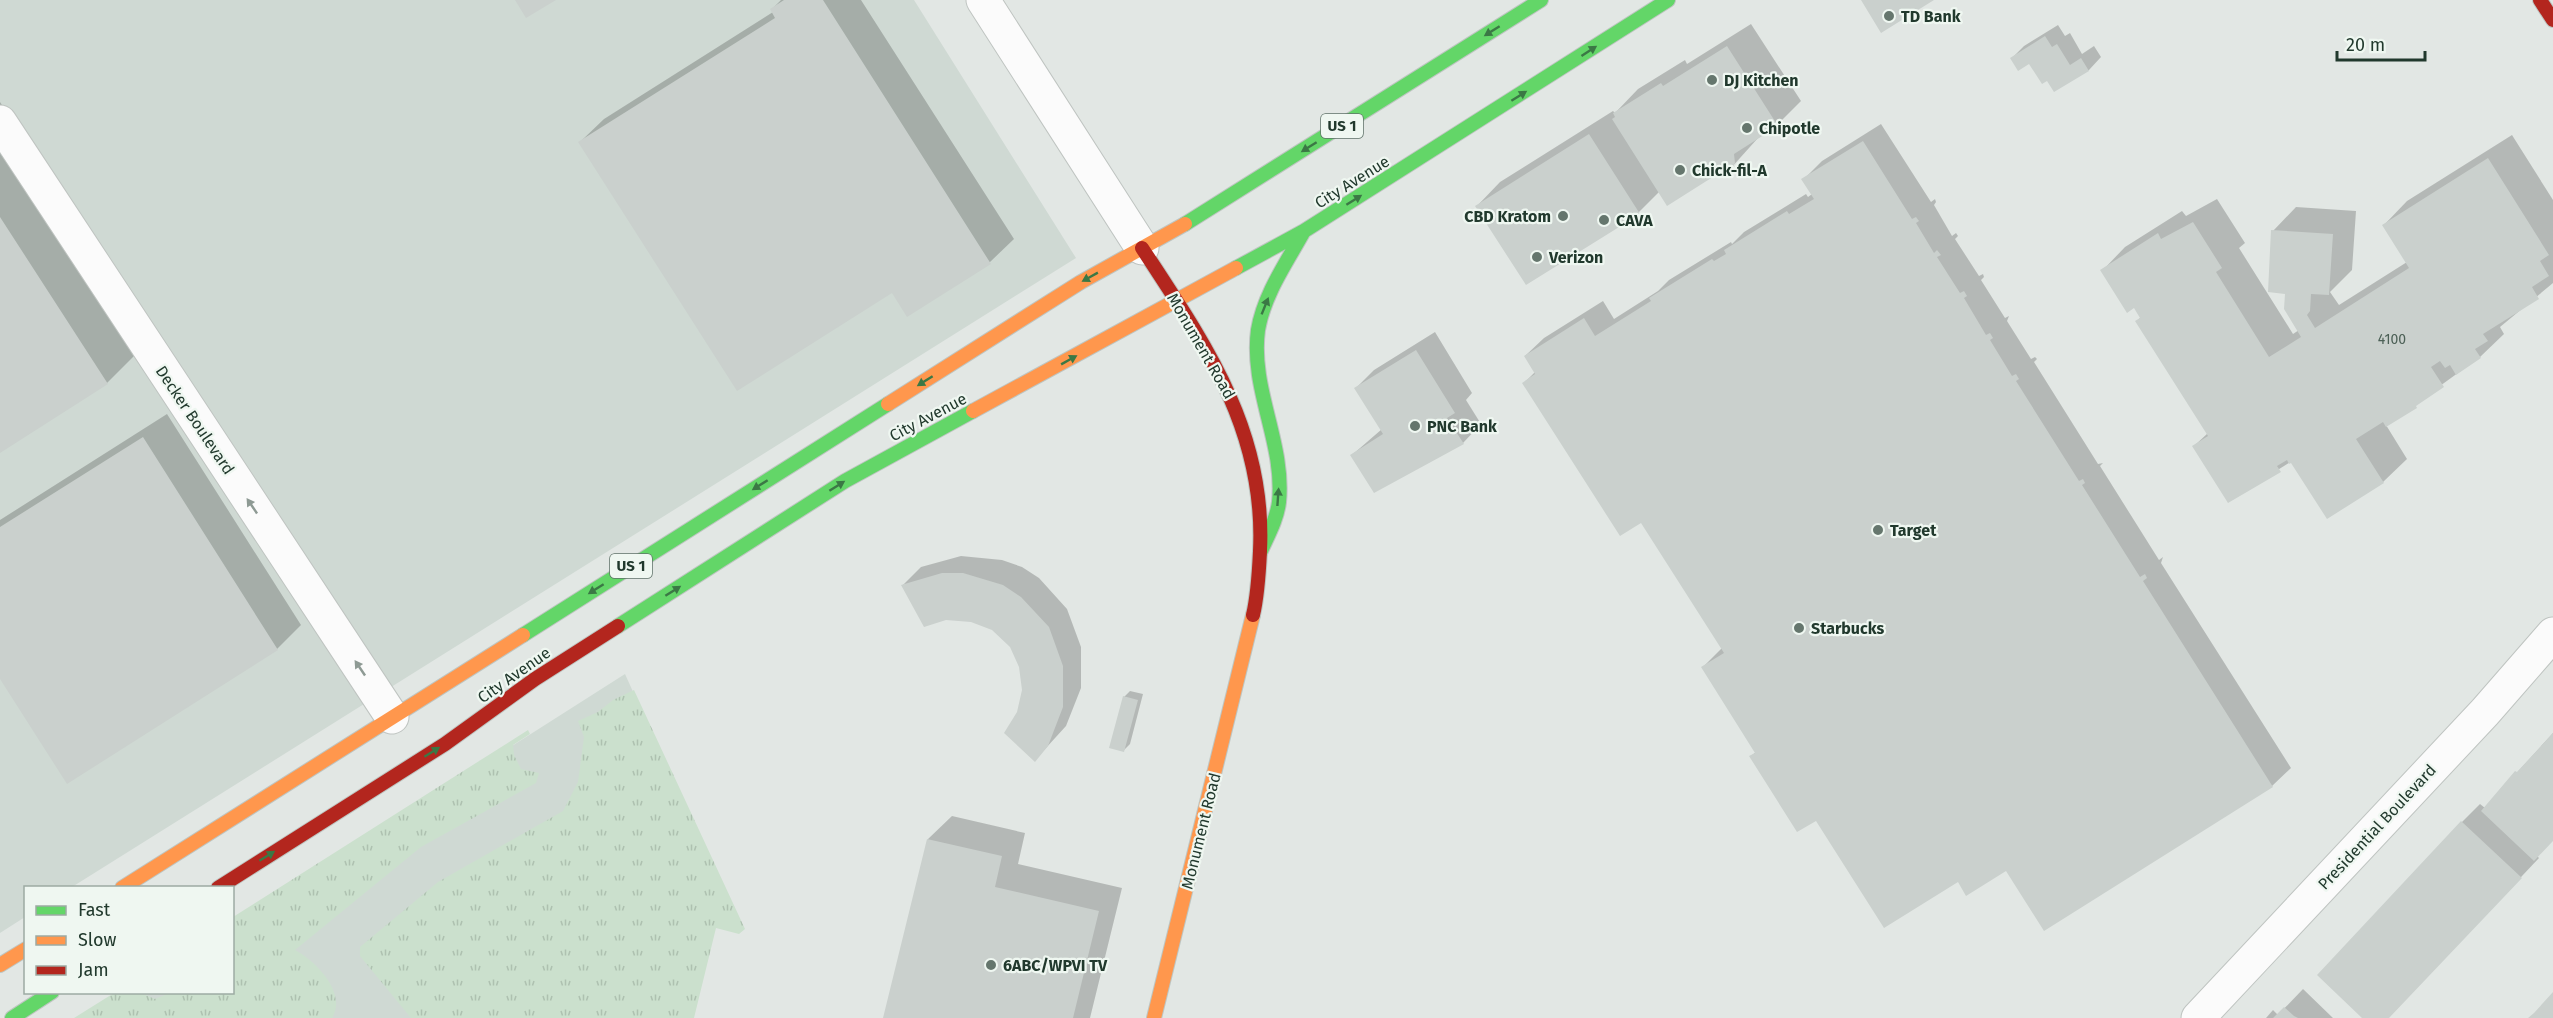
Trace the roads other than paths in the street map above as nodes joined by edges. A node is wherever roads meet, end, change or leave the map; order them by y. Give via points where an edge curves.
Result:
1 (983, 0) edge
2 (1541, 0) edge
3 (1668, 0) edge
4 (2540, 0) edge
5 (2553, 20) edge
6 (0, 122) edge
7 (1304, 231) junction
8 (1142, 248) junction
9 (1176, 301) junction
10 (1260, 553) junction
11 (2553, 634) edge
12 (392, 717) junction
13 (125, 886) edge
14 (221, 886) edge
15 (24, 950) edge
16 (0, 965) edge
17 (50, 994) edge
18 (12, 1018) edge
19 (1154, 1018) edge
20 (2198, 1018) edge

1 - 8 street, Monument Road
2 -> 8 main road, City Avenue / US 1
7 -> 3 main road, City Avenue / US 1
4 - 5 main road
12 -> 6 street, Decker Boulevard
7 - 9 main road, City Avenue / US 1
10 -> 7 main road via 1278,503 1279,476 1258,375 1258,333 1266,303
8 - 9 main road, Monument Road
8 -> 12 main road, City Avenue / US 1 via 1081,282
9 - 10 main road, Monument Road via 1215,365 1242,422 1258,483
14 -> 9 main road, City Avenue / US 1 via 845,481
10 - 19 main road, Monument Road via 1255,607
11 - 20 street, Presidential Boulevard via 2485,712
12 - 13 main road, City Avenue / US 1
15 - 16 main road
17 - 18 main road

